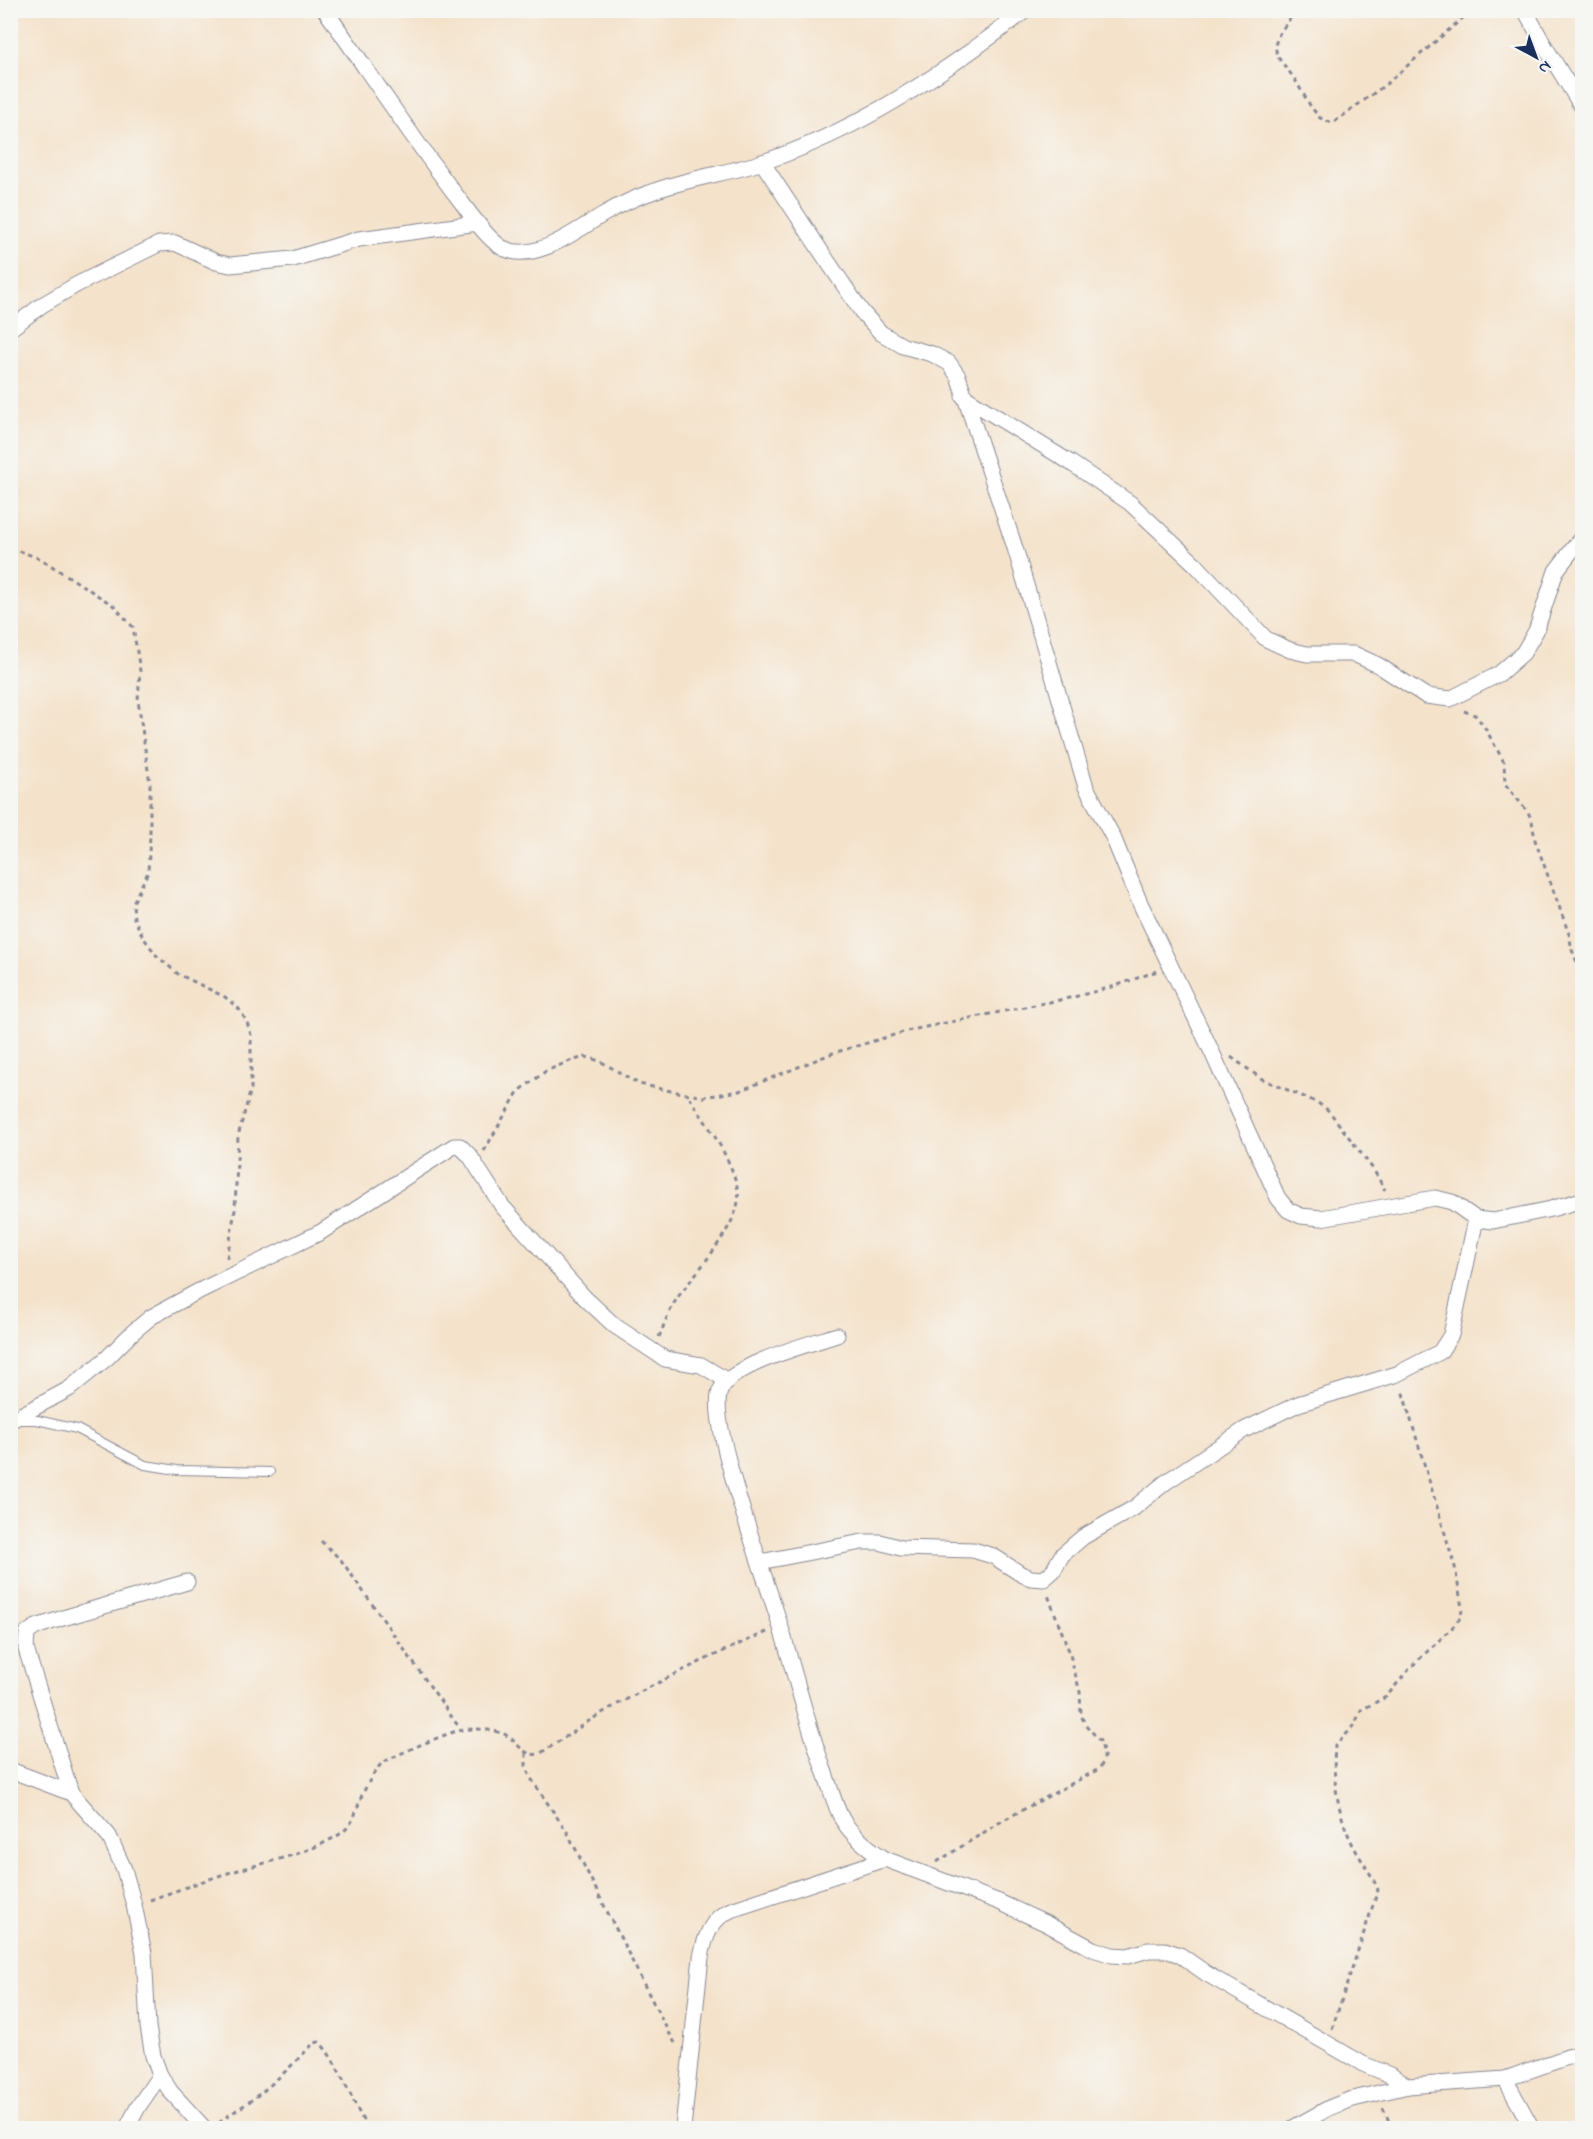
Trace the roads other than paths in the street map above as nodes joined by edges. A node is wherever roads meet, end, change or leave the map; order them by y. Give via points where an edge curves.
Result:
1 (325, 10) edge
2 (1026, 10) edge
3 (1525, 10) edge
4 (1582, 107) edge
5 (762, 162) junction
6 (478, 223) junction
7 (10, 329) edge
8 (963, 396) junction
9 (1582, 537) edge
10 (1582, 1200) edge
11 (1476, 1219) junction
12 (837, 1335) dead end
13 (728, 1381) junction
14 (11, 1420) edge
15 (270, 1472) dead end
16 (760, 1562) junction
17 (187, 1582) dead end
18 (10, 1770) edge
19 (71, 1793) junction
20 (885, 1859) junction
21 (1582, 2052) edge
22 (160, 2075) junction
23 (1505, 2079) junction
24 (1408, 2086) junction
25 (127, 2128) edge
26 (204, 2128) edge
27 (683, 2128) edge
28 (1293, 2128) edge
29 (1532, 2128) edge

1 - 6 street via 416,142
2 - 5 street via 881,109 834,135
3 - 4 street
5 - 6 street via 650,192 534,251 518,253 503,249
5 - 8 street via 862,312 881,333 903,346 949,363 958,376
6 - 7 street via 359,239 293,259 230,264 216,262 175,243 159,244 76,285
8 - 9 street via 1130,503 1266,639 1307,654 1354,654 1426,696 1450,699 1499,674 1523,653 1536,631 1556,571
8 - 11 street via 1015,548 1086,787 1113,837 1278,1198 1288,1210 1321,1218 1435,1198 1452,1202
10 - 11 street via 1493,1221
11 - 16 street via 1451,1335 1440,1352 1397,1374 1298,1404 1244,1430 1134,1508 1083,1537 1044,1579 1021,1574 993,1556 973,1550 901,1548 880,1542
12 - 13 street via 752,1365
13 - 14 street via 701,1365 665,1359 615,1326 502,1206 460,1146 454,1146 321,1232 151,1317 69,1389
13 - 16 street via 720,1390 718,1404 723,1439
14 - 15 lane via 37,1420 77,1429 145,1465 177,1470
16 - 20 street via 811,1736 842,1818 853,1835
17 - 19 street via 63,1618 27,1633 26,1649
18 - 19 street
19 - 22 street via 108,1836 124,1869 144,1953 148,2027
20 - 24 street via 1009,1906 1093,1949 1128,1956 1148,1950 1180,1955 1363,2064
20 - 27 street via 722,1913 713,1922 701,1957
21 - 23 street
22 - 25 street
22 - 26 street
23 - 24 street
23 - 29 street
24 - 28 street via 1349,2100

